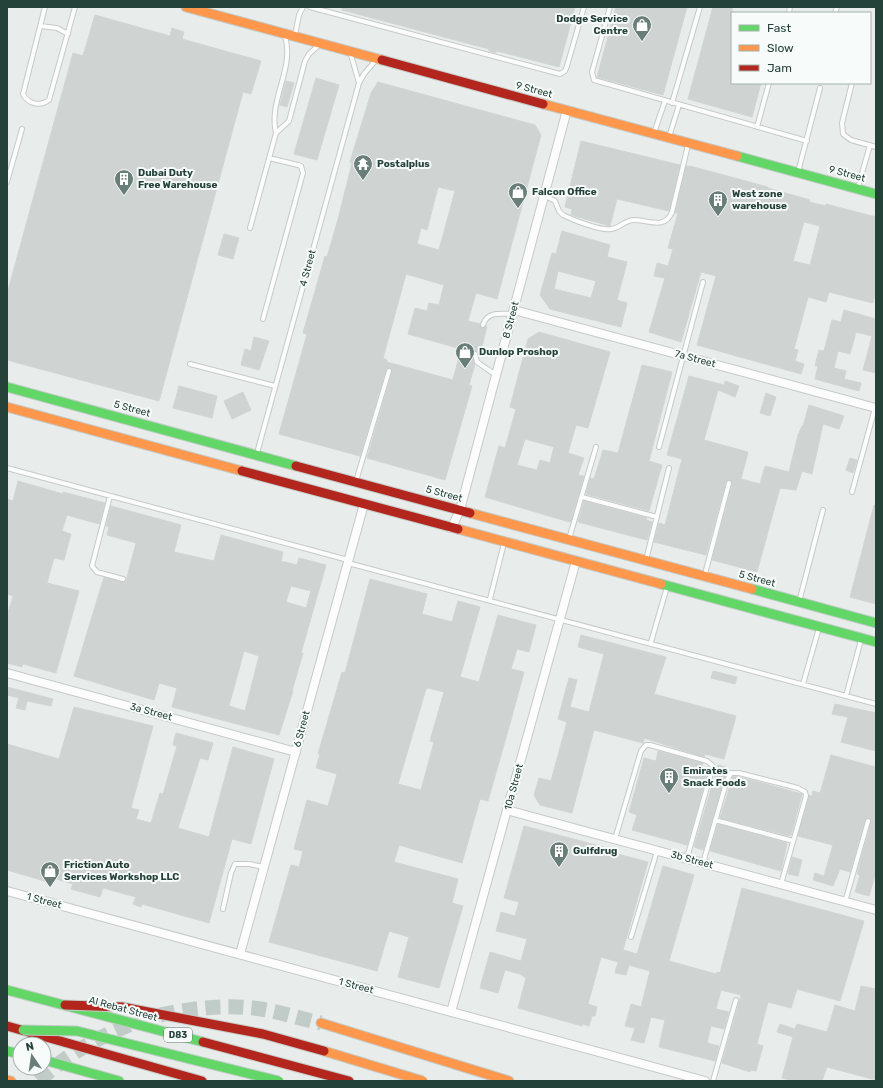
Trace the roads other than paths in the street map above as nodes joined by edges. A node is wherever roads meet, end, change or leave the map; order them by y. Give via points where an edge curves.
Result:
1 (45, 7) edge
2 (75, 7) edge
3 (303, 7) edge
4 (310, 7) edge
5 (584, 7) edge
6 (610, 7) edge
7 (700, 7) edge
8 (192, 8) edge
9 (40, 26) junction
10 (68, 34) junction
11 (284, 34) junction
12 (294, 37) junction
13 (321, 43) junction
14 (349, 51) junction
15 (377, 59) junction
16 (359, 83) junction
17 (769, 84) edge
18 (852, 84) edge
19 (820, 88) dead end
20 (665, 101) junction
21 (672, 103) junction
22 (679, 105) junction
23 (567, 110) junction
24 (757, 127) junction
25 (22, 129) dead end
26 (276, 134) junction
27 (654, 134) junction
28 (669, 138) junction
29 (806, 141) junction
30 (689, 143) junction
31 (870, 145) junction
32 (876, 147) edge
33 (269, 158) junction
34 (798, 173) junction
35 (7, 182) edge
36 (858, 189) junction
37 (876, 194) edge
38 (544, 195) junction
39 (250, 228) dead end
40 (703, 282) dead end
41 (513, 312) junction
42 (262, 320) dead end
43 (483, 325) dead end
44 (475, 354) dead end
45 (683, 356) junction
46 (190, 364) dead end
47 (389, 371) dead end
48 (496, 375) junction
49 (275, 386) junction
50 (7, 387) edge
51 (7, 407) edge
52 (875, 408) edge
53 (596, 447) dead end
54 (659, 447) dead end
55 (256, 454) junction
56 (7, 468) edge
57 (669, 468) dead end
58 (356, 481) junction
59 (729, 483) dead end
60 (852, 492) dead end
61 (110, 496) junction
62 (582, 497) junction
63 (364, 504) junction
64 (460, 510) junction
65 (823, 510) dead end
66 (657, 517) junction
67 (450, 528) junction
68 (569, 540) junction
69 (505, 542) junction
70 (646, 560) junction
71 (348, 561) junction
72 (576, 561) junction
73 (704, 577) junction
74 (123, 579) dead end
75 (667, 587) junction
76 (490, 599) junction
77 (798, 602) junction
78 (560, 618) junction
79 (876, 623) edge
80 (819, 627) junction
81 (862, 638) junction
82 (651, 642) junction
83 (876, 642) edge
84 (7, 673) edge
85 (803, 684) junction
86 (846, 696) junction
87 (876, 704) edge
88 (296, 752) junction
89 (507, 810) junction
90 (715, 820) junction
91 (868, 821) dead end
92 (615, 839) junction
93 (793, 841) junction
94 (657, 850) junction
95 (687, 858) junction
96 (703, 863) junction
97 (264, 867) junction
98 (781, 884) junction
99 (7, 891) edge
100 (845, 902) junction
101 (223, 909) dead end
102 (876, 910) edge
103 (631, 936) dead end
104 (240, 954) junction
105 (7, 990) edge
106 (736, 1000) dead end
107 (65, 1005) junction
108 (451, 1012) junction
109 (321, 1023) tunnel mouth
110 (7, 1026) edge
111 (23, 1030) junction
112 (52, 1062) edge
113 (7, 1080) edge
114 (11, 1081) edge
115 (119, 1081) edge
116 (202, 1081) edge
117 (279, 1081) edge
118 (349, 1081) edge
119 (423, 1081) edge
120 (509, 1081) edge
121 (705, 1081) edge
122 (713, 1081) edge

1 - 9 lane
2 - 10 lane
3 - 12 lane
4 - 5 lane via 560,74 567,66
6 - 20 lane via 592,72 593,78 597,82
7 - 21 lane
8 - 11 main road, 9 Street
9 - 10 lane via 57,28
9 - 10 lane via 23,94 30,102 38,104 49,100
11 - 12 main road, 9 Street
11 - 26 lane via 288,52 275,109
12 - 13 main road, 9 Street
13 - 14 main road, 9 Street
13 - 26 lane via 305,61 289,120
14 - 15 main road, 9 Street
14 - 16 lane
15 - 16 lane, 4 Street
15 - 23 main road, 9 Street
16 - 49 lane, 4 Street
17 - 24 lane
18 - 31 lane via 841,129 846,138
19 - 29 lane
20 - 21 lane
20 - 27 lane
21 - 22 lane
22 - 24 lane
22 - 28 lane
23 - 27 main road, 9 Street
23 - 38 street, 8 Street
24 - 29 lane
25 - 35 lane
26 - 33 lane
27 - 28 main road, 9 Street
28 - 30 main road, 9 Street
29 - 34 lane
30 - 34 main road, 9 Street
30 - 38 lane via 671,215 662,223 631,220 615,228 605,229 563,215 555,201
31 - 32 lane
31 - 36 lane
33 - 39 lane
33 - 42 lane via 298,164 303,172
34 - 36 main road, 9 Street
36 - 37 main road, 9 Street
38 - 41 street, 8 Street
40 - 45 lane
41 - 43 lane via 491,315 484,320
41 - 45 street, 7a Street
41 - 48 street, 8 Street
44 - 48 lane via 477,362
45 - 52 street, 7a Street
45 - 54 lane
46 - 49 lane
47 - 58 lane
48 - 64 street, 8 Street
49 - 55 lane, 4 Street
50 - 55 main road, 5 Street
51 - 63 main road
52 - 60 lane
53 - 62 lane
55 - 58 main road, 5 Street
56 - 61 lane
57 - 66 lane
58 - 64 main road, 5 Street
59 - 73 lane
61 - 71 lane
61 - 74 lane via 92,566 97,572
62 - 66 lane
62 - 68 lane
63 - 67 main road
63 - 71 street, 6 Street
64 - 67 street, 8 Street
64 - 68 main road, 5 Street
65 - 77 lane
66 - 70 lane
67 - 69 main road
68 - 70 main road, 5 Street
69 - 72 main road
69 - 76 lane
70 - 73 main road, 5 Street
71 - 76 lane
71 - 88 street, 6 Street
72 - 75 main road
72 - 78 street, 10a Street
73 - 77 main road, 5 Street
75 - 80 main road
75 - 82 lane
76 - 78 lane
77 - 79 main road, 5 Street
78 - 82 lane
78 - 89 street, 10a Street
80 - 81 main road
80 - 85 lane
81 - 83 main road
81 - 86 lane
82 - 85 lane
84 - 88 street, 3a Street
85 - 86 lane
86 - 87 lane
88 - 97 street, 6 Street
89 - 92 street, 3b Street
89 - 108 street, 10a Street
90 - 93 lane
90 - 93 lane via 728,776 739,772 805,792
90 - 96 lane
91 - 100 lane
92 - 94 street, 3b Street
92 - 95 lane via 641,751 646,745 665,749 707,761 713,766
93 - 98 lane
94 - 95 street, 3b Street
94 - 103 lane
95 - 96 street, 3b Street
96 - 98 street, 3b Street
97 - 101 lane via 235,864
97 - 104 street, 6 Street
98 - 100 street, 3b Street
99 - 104 street, 1 Street
100 - 102 street, 3b Street
104 - 108 street, 1 Street
105 - 107 main road, Al Rebat Street / D83
106 - 122 lane
107 - 118 main road, Al Rebat Street / D83
107 - 119 main road, bridge via 122,1007 248,1031 322,1050
108 - 121 street, 1 Street
109 - 120 main road
110 - 111 main road
111 - 116 main road
111 - 117 main road, bridge via 77,1031
112 - 115 main road
113 - 114 main road

